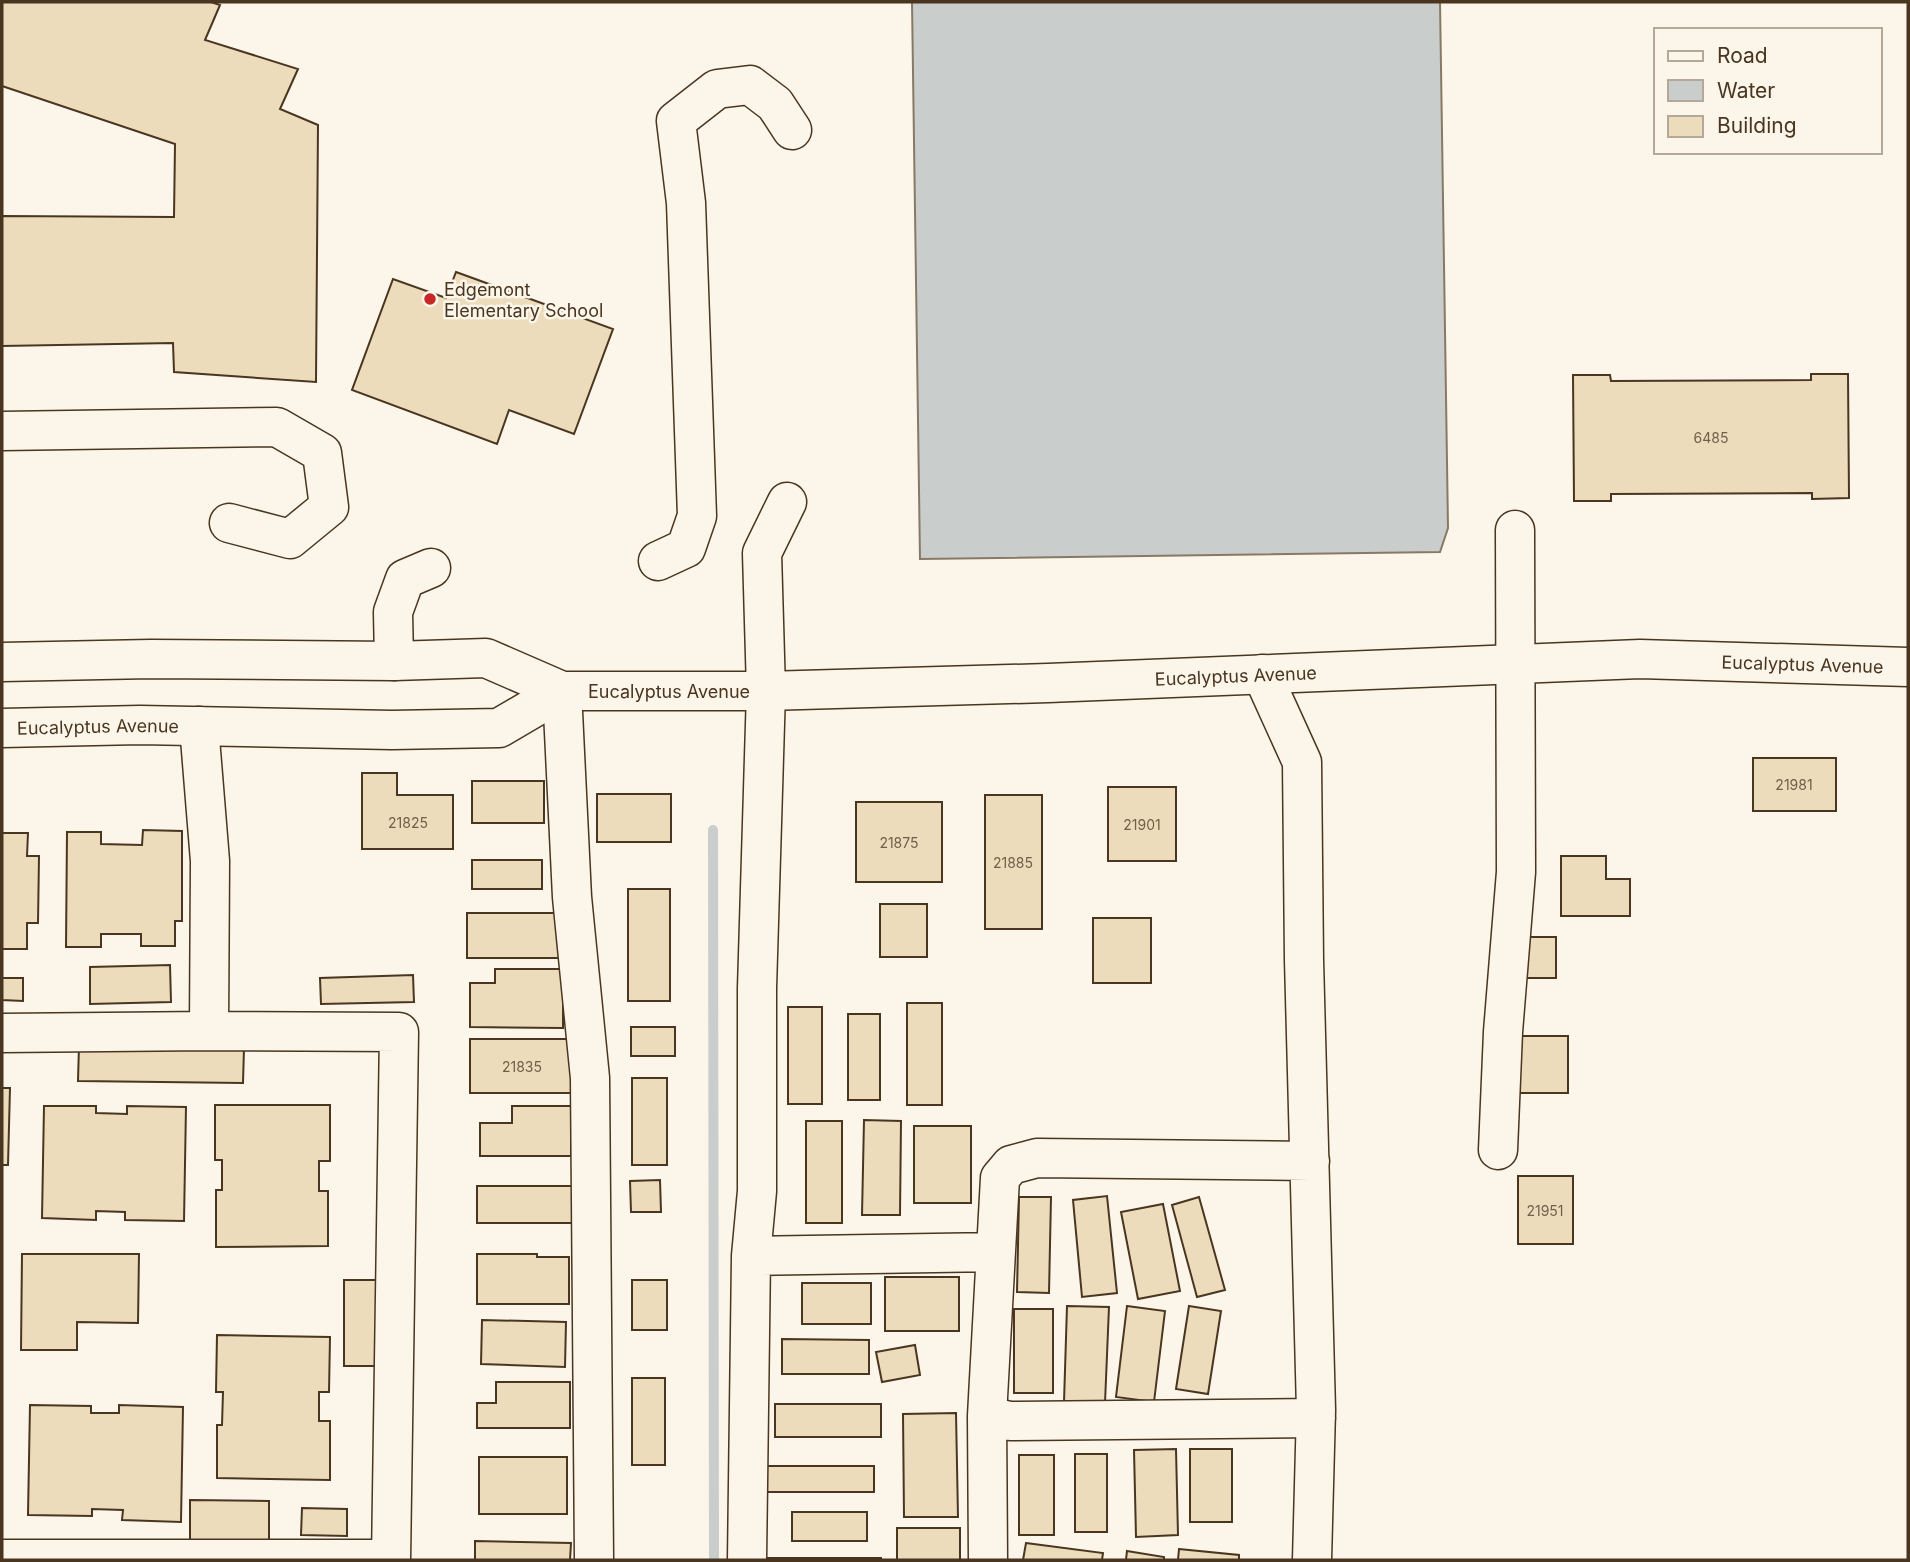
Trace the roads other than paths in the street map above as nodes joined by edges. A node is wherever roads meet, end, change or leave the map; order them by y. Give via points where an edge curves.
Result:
1 (792, 130) dead end
2 (2, 431) edge
3 (787, 502) dead end
4 (229, 523) dead end
5 (1515, 530) dead end
6 (658, 561) dead end
7 (431, 568) dead end
8 (394, 661) junction
9 (2, 662) edge
10 (1517, 664) junction
11 (1908, 667) edge
12 (1262, 674) junction
13 (562, 691) junction
14 (766, 691) junction
15 (199, 726) junction
16 (2, 728) edge
17 (209, 1031) junction
18 (2, 1033) edge
19 (1498, 1150) dead end
20 (1310, 1161) junction
21 (996, 1252) junction
22 (751, 1256) junction
23 (987, 1416) junction
24 (1316, 1418) junction
25 (2, 1559) edge
26 (391, 1560) edge
27 (594, 1560) edge
28 (747, 1560) edge
29 (988, 1560) edge
30 (1312, 1560) edge

1 - 6 street via 775,104 750,85 717,89 676,121 686,203 697,516 686,548
2 - 4 street via 276,428 323,453 329,507 290,539
3 - 14 street via 762,553
5 - 10 street
7 - 8 street via 405,579 393,612
8 - 9 street, Eucalyptus Avenue
8 - 13 street, Eucalyptus Avenue via 486,658
10 - 11 street, Eucalyptus Avenue via 1640,659
10 - 12 street, Eucalyptus Avenue
10 - 19 street via 1516,872
12 - 14 street, Eucalyptus Avenue
12 - 20 street via 1301,762
13 - 14 street, Eucalyptus Avenue
13 - 15 street, Eucalyptus Avenue via 499,728
13 - 27 street via 572,897 590,1078
14 - 22 street via 757,988 757,1191
15 - 16 street, Eucalyptus Avenue
15 - 17 street via 210,861
17 - 18 street
17 - 26 street via 399,1031
20 - 21 street via 1037,1158 1011,1165 1000,1178
20 - 24 street
21 - 22 street
21 - 23 street
22 - 28 street
23 - 24 street via 1010,1421
23 - 29 street
24 - 30 street
25 - 26 street

